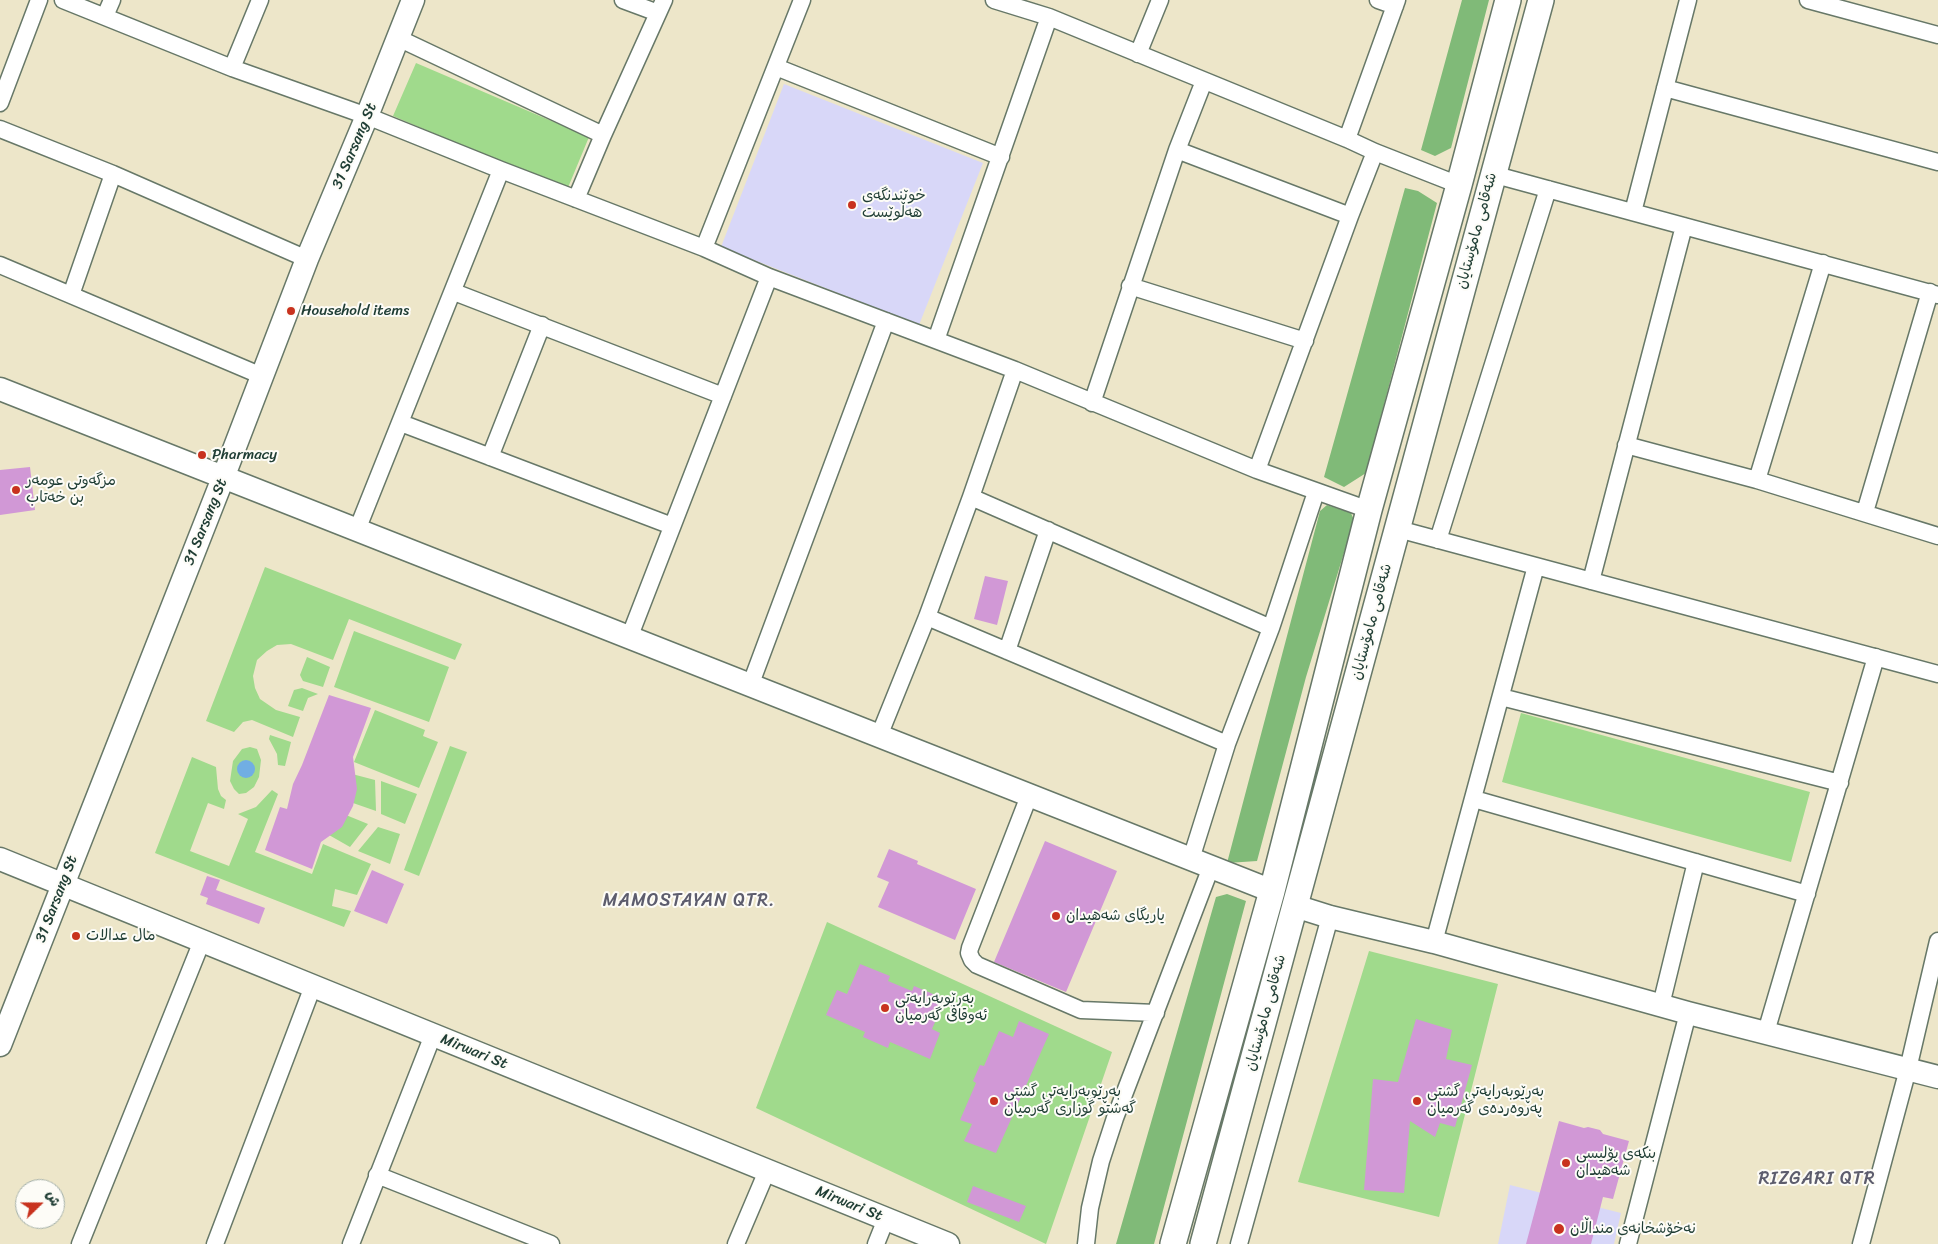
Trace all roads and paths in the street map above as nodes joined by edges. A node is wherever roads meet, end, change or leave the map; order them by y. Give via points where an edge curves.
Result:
1 (39, 0) edge
2 (62, 0) edge
3 (112, 0) edge
4 (260, 0) edge
5 (412, 0) edge
6 (623, 0) edge
7 (802, 0) edge
8 (994, 0) edge
9 (1160, 0) edge
10 (1378, 0) edge
11 (1508, 0) edge
12 (1541, 0) edge
13 (1688, 0) edge
14 (1808, 0) edge
15 (1396, 3) edge
16 (661, 6) edge
17 (105, 16) junction
18 (1050, 17) junction
19 (1938, 35) edge
20 (398, 38) junction
21 (1138, 54) junction
22 (776, 67) junction
23 (232, 68) junction
24 (1204, 81) junction
25 (1665, 88) junction
26 (0, 103) edge
27 (367, 116) junction
28 (0, 129) edge
29 (603, 136) junction
30 (1347, 139) junction
31 (1177, 150) junction
32 (1375, 152) junction
33 (1001, 156) junction
34 (1938, 162) edge
35 (502, 170) junction
36 (113, 174) junction
37 (1492, 174) junction
38 (1459, 185) junction
39 (1548, 189) junction
40 (576, 199) junction
41 (1633, 212) junction
42 (1350, 216) junction
43 (1684, 226) junction
44 (704, 248) junction
45 (307, 259) junction
46 (1823, 263) junction
47 (0, 265) edge
48 (769, 277) junction
49 (1130, 286) junction
50 (454, 292) junction
51 (1934, 294) edge
52 (71, 295) junction
53 (886, 322) junction
54 (542, 325) junction
55 (936, 340) junction
56 (1304, 340) junction
57 (1015, 370) junction
58 (262, 376) junction
59 (0, 389) edge
60 (723, 396) junction
61 (1092, 403) junction
62 (401, 424) junction
63 (1626, 445) junction
64 (490, 457) junction
65 (1257, 470) junction
66 (223, 478) junction
67 (1757, 480) junction
68 (1316, 492) junction
69 (971, 497) junction
70 (1369, 510) junction
71 (1865, 512) junction
72 (672, 526) junction
73 (1398, 529) junction
74 (357, 530) junction
75 (1048, 530) junction
76 (1938, 536) edge
77 (1438, 540) junction
78 (1536, 566) junction
79 (1591, 581) junction
80 (927, 617) junction
81 (1271, 628) junction
82 (629, 638) junction
83 (1007, 651) junction
84 (1876, 657) junction
85 (1938, 674) edge
86 (750, 686) junction
87 (1501, 697) junction
88 (879, 736) junction
89 (1227, 744) junction
90 (1840, 782) junction
91 (1029, 796) junction
92 (1474, 799) junction
93 (0, 860) edge
94 (1696, 862) junction
95 (1201, 863) junction
96 (62, 885) junction
97 (1272, 892) junction
98 (1808, 894) junction
99 (1296, 906) junction
100 (1330, 917) junction
101 (202, 941) junction
102 (1938, 941) edge
103 (1434, 942) junction
104 (313, 986) junction
105 (1661, 1005) junction
106 (1156, 1013) junction
107 (1688, 1013) junction
108 (1766, 1032) junction
109 (433, 1035) junction
110 (0, 1046) edge
111 (1908, 1069) junction
112 (1220, 1072) junction
113 (1938, 1077) edge
114 (1248, 1079) junction
115 (1203, 1134) junction
116 (1231, 1142) junction
117 (767, 1170) junction
118 (377, 1175) junction
119 (886, 1219) junction
120 (80, 1244) edge
121 (215, 1244) edge
122 (351, 1244) edge
123 (551, 1244) edge
124 (736, 1244) edge
125 (876, 1244) edge
126 (948, 1244) edge
127 (1086, 1244) edge
128 (1173, 1244) edge
129 (1203, 1244) edge
130 (1239, 1244) edge
131 (1628, 1244) edge
132 (1861, 1244) edge

1 - 26 street
2 - 17 street
3 - 17 street
4 - 23 street
5 - 20 street, 31 Sarsang St
6 - 16 street
7 - 22 street
8 - 18 street
9 - 21 street
10 - 15 street
11 - 38 main road, شەقامی مامۆستایان
12 - 37 main road, شەقامی مامۆستایان
13 - 25 street
14 - 19 street
15 - 30 street
16 - 29 street
17 - 23 street
18 - 21 street
18 - 33 street
20 - 27 street, 31 Sarsang St
20 - 29 street
21 - 24 street
22 - 33 street
22 - 44 street
23 - 27 street
24 - 30 street
24 - 31 street
25 - 34 street
25 - 41 street
27 - 35 street
27 - 45 street, 31 Sarsang St
28 - 36 street
29 - 40 street
30 - 32 street
31 - 42 street
31 - 49 street
32 - 38 street
32 - 42 street
33 - 55 street
35 - 40 street
35 - 50 street
36 - 45 street
36 - 52 street
37 - 39 street
37 - 73 main road, شەقامی مامۆستایان
38 - 70 main road, شەقامی مامۆستایان
39 - 41 street
39 - 77 street
40 - 44 street
41 - 43 street
42 - 56 street
43 - 46 street
43 - 63 street
44 - 48 street
45 - 58 street, 31 Sarsang St
46 - 51 street
46 - 67 street
47 - 52 street
48 - 53 street
48 - 60 street
49 - 56 street
49 - 61 street
50 - 54 street
50 - 62 street
51 - 71 street
52 - 58 street
53 - 55 street
53 - 86 street
54 - 60 street
54 - 64 street
55 - 57 street
56 - 65 street
57 - 61 street
57 - 69 street
58 - 66 street, 31 Sarsang St
59 - 66 street
60 - 72 street
61 - 65 street
62 - 64 street
62 - 74 street
63 - 67 street
63 - 79 street
64 - 72 street
65 - 68 street
66 - 74 street
66 - 96 street, 31 Sarsang St
67 - 71 street
68 - 70 street
68 - 81 street
69 - 75 street
69 - 80 street
70 - 97 main road, شەقامی مامۆستایان
71 - 76 street
72 - 82 street
73 - 77 street
73 - 99 main road, شەقامی مامۆستایان
74 - 82 street
75 - 81 street
75 - 83 street
77 - 78 street
78 - 79 street
78 - 87 street
79 - 84 street
80 - 83 street
80 - 88 street
81 - 89 street
82 - 86 street
83 - 89 street
84 - 85 street
84 - 90 street
86 - 88 street
87 - 90 street
87 - 92 street
88 - 91 street
89 - 95 street
90 - 98 street
91 - 95 street
91 - 106 street via 970,948 972,960 976,965 1081,1010
92 - 94 street
92 - 103 street
93 - 96 street, Mirwari St
94 - 98 street
94 - 105 street
95 - 97 street
95 - 106 street
96 - 101 street, Mirwari St
96 - 110 street, 31 Sarsang St
97 - 112 main road, شەقامی مامۆستایان
98 - 108 street
99 - 100 street
99 - 114 main road, شەقامی مامۆستایان
100 - 103 street
100 - 130 street
101 - 104 street, Mirwari St
101 - 120 street
102 - 111 street
103 - 105 street
104 - 109 street, Mirwari St
104 - 121 street
105 - 107 street
106 - 127 street via 1101,1161
107 - 108 street
107 - 131 street
108 - 111 street
109 - 117 street, Mirwari St
109 - 118 street
111 - 113 street
111 - 132 street
112 - 114 main road via 1229,1081
112 - 115 main road, شەقامی مامۆستایان
114 - 116 main road, شەقامی مامۆستایان
115 - 116 main road via 1209,1131 1222,1133
115 - 128 main road, شەقامی مامۆستایان
116 - 129 main road, شەقامی مامۆستایان
117 - 119 street, Mirwari St
117 - 124 street
118 - 122 street
118 - 123 street
119 - 125 street
119 - 126 street, Mirwari St

